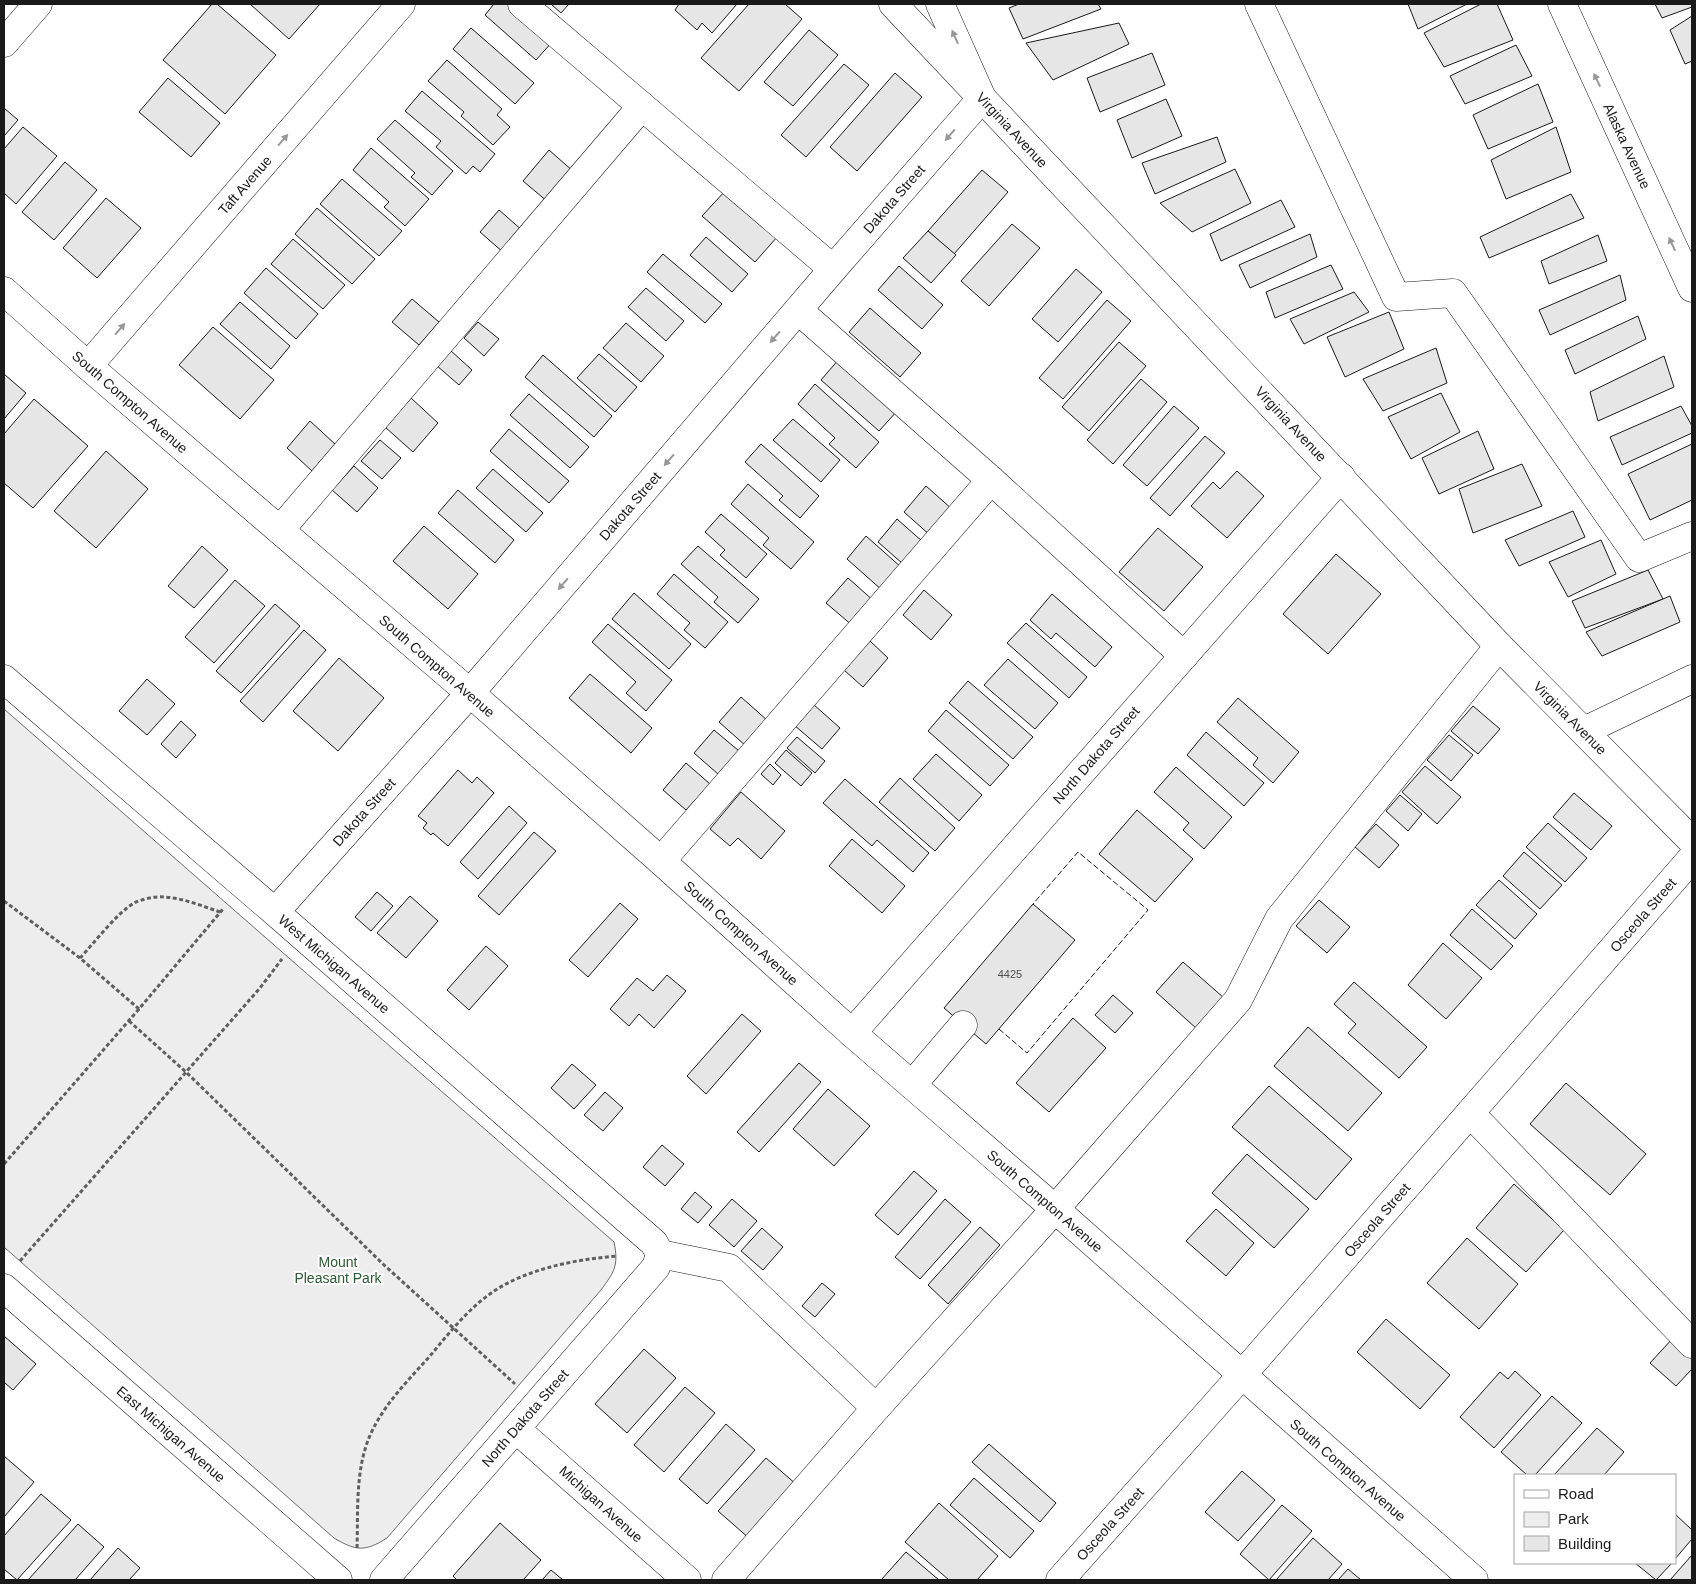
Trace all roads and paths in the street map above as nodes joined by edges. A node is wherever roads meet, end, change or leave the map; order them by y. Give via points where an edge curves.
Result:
1 (38, 4) edge
2 (401, 4) edge
3 (522, 4) edge
4 (893, 4) edge
5 (940, 4) edge
6 (1259, 4) edge
7 (1562, 4) edge
8 (4, 43) edge
9 (982, 98) junction
10 (642, 106) junction
11 (833, 269) junction
12 (1692, 288) edge
13 (4, 291) edge
14 (798, 310) junction
15 (88, 366) junction
16 (1341, 477) junction
17 (991, 480) junction
18 (280, 530) junction
19 (1692, 536) edge
20 (1499, 646) junction
21 (1184, 656) junction
22 (4, 679) edge
23 (1692, 679) edge
24 (470, 693) junction
25 (1584, 731) junction
26 (1692, 841) edge
27 (1692, 858) edge
28 (661, 861) junction
29 (4, 901) edge
30 (227, 904) dead end
31 (220, 912) junction
32 (275, 912) junction
33 (285, 954) dead end
34 (80, 958) junction
35 (139, 1009) junction
36 (129, 1021) junction
37 (964, 1025) dead end
38 (852, 1033) junction
39 (186, 1072) junction
40 (912, 1085) junction
41 (1470, 1113) junction
42 (4, 1164) edge
43 (1055, 1209) junction
44 (660, 1254) junction
45 (617, 1256) dead end
46 (20, 1261) dead end
47 (4, 1288) edge
48 (454, 1328) junction
49 (1692, 1344) edge
50 (1241, 1376) junction
51 (518, 1387) dead end
52 (876, 1408) junction
53 (516, 1429) junction
54 (357, 1548) dead end
55 (1069, 1577) edge
56 (338, 1580) edge
57 (384, 1580) edge
58 (686, 1580) edge
59 (726, 1580) edge
60 (1474, 1580) edge

1 - 8 street
15 -> 2 street, Taft Avenue
3 - 10 street
4 - 9 street, Virginia Avenue
9 -> 5 street
6 - 19 street via 1396,297 1453,292 1639,558
12 -> 7 street, Alaska Avenue
9 -> 11 street, Dakota Street
9 - 16 street, Virginia Avenue
10 - 11 street
10 - 18 street
11 - 14 street, Dakota Street
13 - 15 street, South Compton Avenue
14 - 17 street
14 -> 24 street, Dakota Street
15 - 18 street, South Compton Avenue
16 - 20 street, Virginia Avenue
16 - 21 street, North Dakota Street
17 - 21 street
17 - 28 street
18 - 24 street, South Compton Avenue
20 - 25 street, Virginia Avenue
20 - 43 street via 1279,918 1238,1000
21 - 38 street, North Dakota Street
22 - 32 street, West Michigan Avenue
23 - 25 street
24 - 28 street, South Compton Avenue
24 - 32 street, Dakota Street
25 - 26 street, Virginia Avenue
27 - 41 street, Osceola Street
28 - 38 street, South Compton Avenue
29 - 34 path
30 - 31 path
31 - 34 path via 164,896 135,903
31 - 35 path
32 - 44 street, West Michigan Avenue via 654,1243
33 - 39 path via 260,988
34 - 35 path
35 - 36 path
36 - 39 path
36 - 42 path
37 - 40 street
38 - 40 street, South Compton Avenue
39 - 46 path
39 - 48 path via 383,1264
40 - 43 street, South Compton Avenue
41 - 49 street
41 - 50 street, Osceola Street
43 - 50 street, South Compton Avenue
43 - 52 street
44 - 52 street via 729,1268
44 - 53 street, North Dakota Street via 656,1267
45 - 48 path via 582,1259 513,1280 489,1294
47 - 56 street, East Michigan Avenue
48 - 51 path
48 - 54 path via 393,1398 375,1426 364,1452 358,1488
50 - 55 street, Osceola Street
50 - 60 street, South Compton Avenue
52 - 59 street
53 - 57 street, North Dakota Street
53 - 58 street, Michigan Avenue

